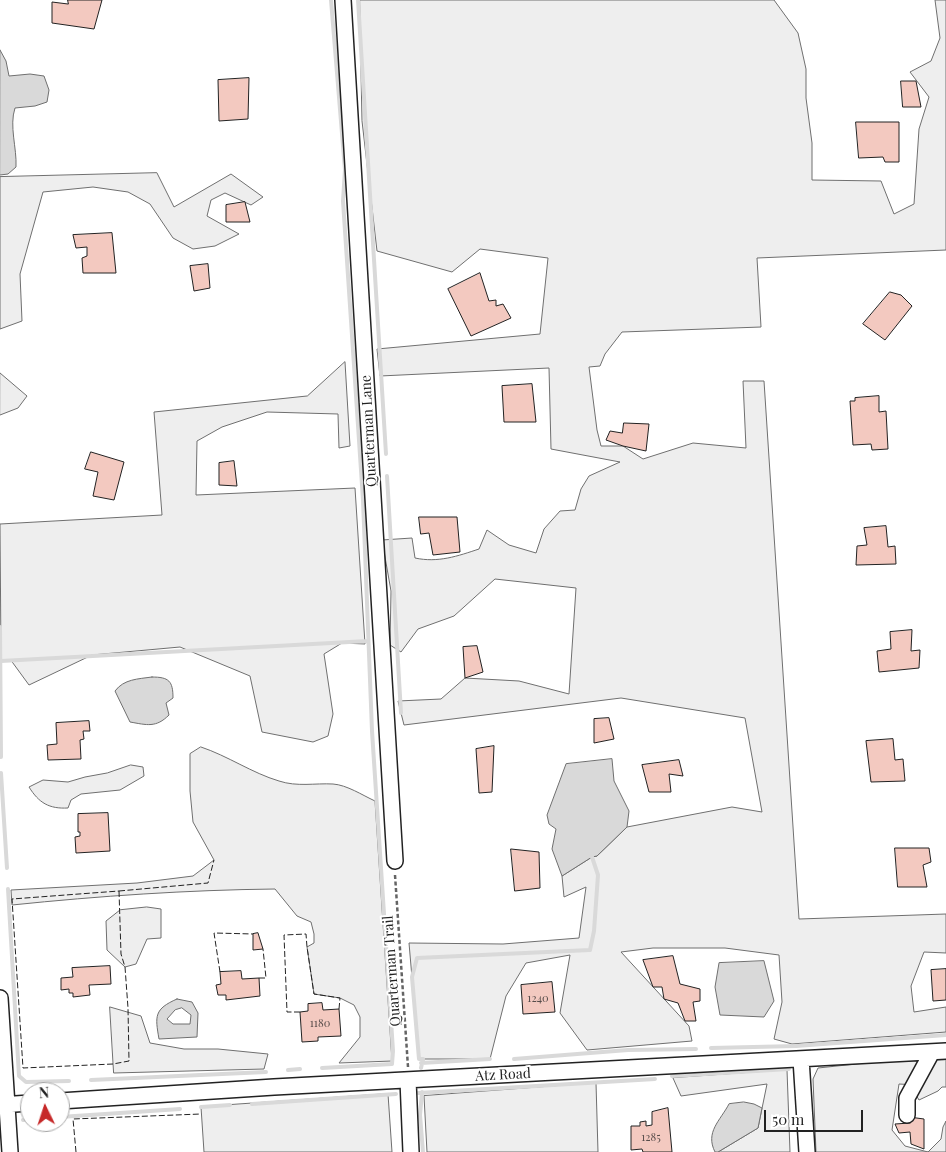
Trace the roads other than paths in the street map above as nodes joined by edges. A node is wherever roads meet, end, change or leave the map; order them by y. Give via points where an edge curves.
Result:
1 (343, 0) edge
2 (394, 861) road end
3 (0, 998) edge
4 (939, 1052) edge
5 (801, 1059) junction
6 (408, 1080) junction
7 (70, 1100) edge
8 (20, 1103) edge
9 (3, 1104) edge
10 (907, 1115) dead end
11 (10, 1152) edge
12 (410, 1152) edge
13 (807, 1152) edge

1 - 2 street, Quarterman Lane
3 - 9 street
4 - 5 street, Atz Road
4 - 10 street via 907,1098
5 - 6 street, Atz Road
5 - 13 street
6 - 7 street, Atz Road
6 - 12 street
8 - 9 street
9 - 11 street

